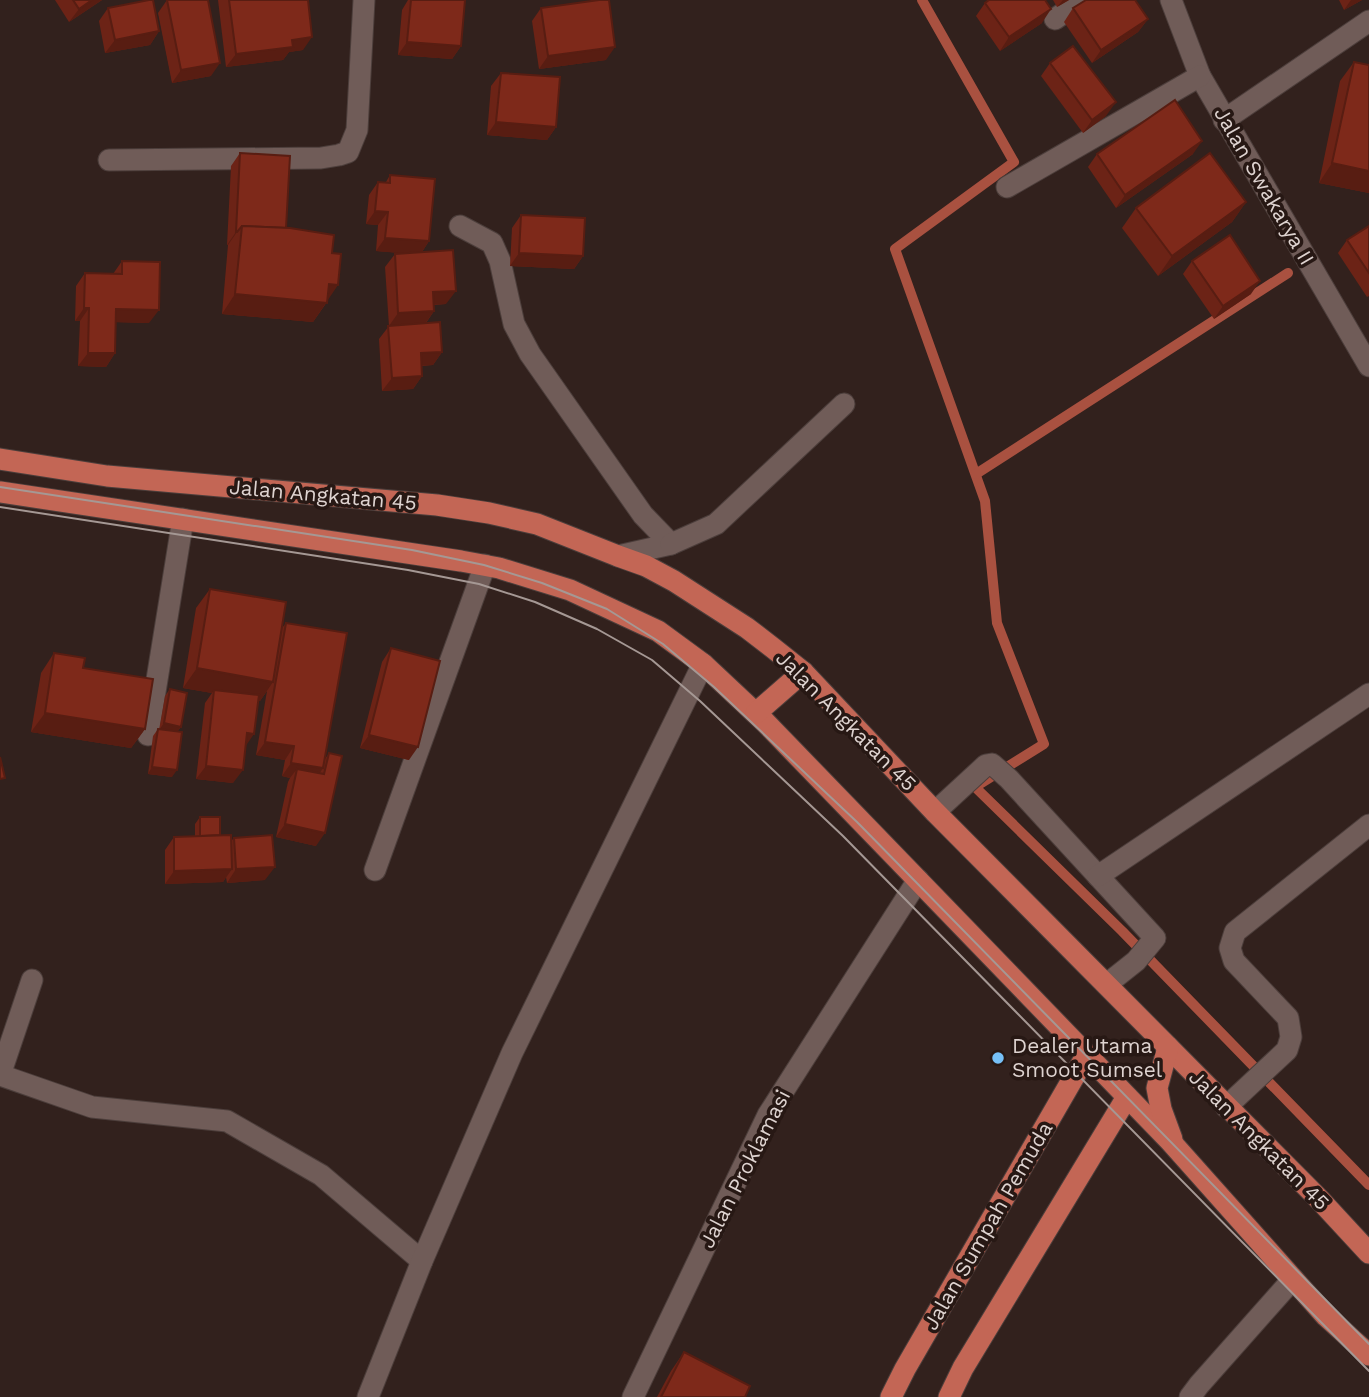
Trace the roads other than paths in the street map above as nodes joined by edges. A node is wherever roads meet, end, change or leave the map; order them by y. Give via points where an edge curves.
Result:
1 (364, 0) edge
2 (1082, 0) edge
3 (1171, 0) edge
4 (1055, 19) dead end
5 (1369, 21) edge
6 (1200, 76) junction
7 (1224, 120) junction
8 (109, 160) dead end
9 (1007, 187) dead end
10 (460, 226) dead end
11 (1369, 366) edge
12 (844, 404) dead end
13 (0, 459) edge
14 (0, 492) edge
15 (183, 519) junction
16 (671, 544) junction
17 (618, 556) junction
18 (485, 565) junction
19 (703, 664) junction
20 (803, 672) junction
21 (1369, 694) edge
22 (756, 713) junction
23 (148, 735) edge
24 (935, 812) junction
25 (1369, 825) edge
26 (375, 870) dead end
27 (1098, 876) junction
28 (918, 880) junction
29 (32, 980) dead end
30 (1107, 984) junction
31 (1168, 1047) junction
32 (1086, 1056) junction
33 (1127, 1097) junction
34 (1226, 1107) junction
35 (1176, 1148) junction
36 (1369, 1252) edge
37 (422, 1261) junction
38 (1293, 1279) junction
39 (1369, 1355) edge
40 (368, 1397) edge
41 (633, 1397) edge
42 (891, 1397) edge
43 (949, 1397) edge
44 (1190, 1397) edge

1 - 8 street via 357,130 348,152 321,158
2 - 4 street
3 - 6 street, Jalan Swakarya II
5 - 7 street
6 - 7 street, Jalan Swakarya II
6 - 9 street
7 - 11 street, Jalan Swakarya II
10 - 16 street via 492,243 514,324 530,354 643,515
12 - 16 street via 716,524
13 - 17 main road, Jalan Angkatan 45 via 107,476 489,513 537,524
14 - 15 main road, Jalan Angkatan 45
15 - 18 main road, Jalan Angkatan 45
15 - 23 street
16 - 17 street
17 - 20 main road, Jalan Angkatan 45 via 674,581 747,628
18 - 19 main road, Jalan Angkatan 45 via 535,578 606,606 658,631
18 - 26 street
19 - 22 main road, Jalan Angkatan 45
19 - 37 street via 512,1053
20 - 22 main road
20 - 24 main road, Jalan Angkatan 45
21 - 27 street
22 - 28 main road, Jalan Angkatan 45
24 - 27 street via 981,768 992,764
24 - 30 main road, Jalan Angkatan 45
25 - 34 street via 1235,932 1230,947 1234,961 1288,1018 1291,1037 1287,1050
27 - 30 street via 1155,938
28 - 32 main road, Jalan Angkatan 45
28 - 41 street, Jalan Proklamasi via 768,1115
29 - 37 street via 0,1075 92,1107 227,1121 320,1175
30 - 31 main road, Jalan Angkatan 45
31 - 34 main road, Jalan Angkatan 45
31 - 35 main road via 1157,1088
32 - 33 main road, Jalan Angkatan 45
32 - 42 main road, Jalan Sumpah Pemuda
33 - 35 main road, Jalan Angkatan 45
33 - 43 main road
34 - 36 main road, Jalan Angkatan 45
35 - 38 main road, Jalan Angkatan 45
37 - 40 street
38 - 39 main road, Jalan Angkatan 45
38 - 44 street

